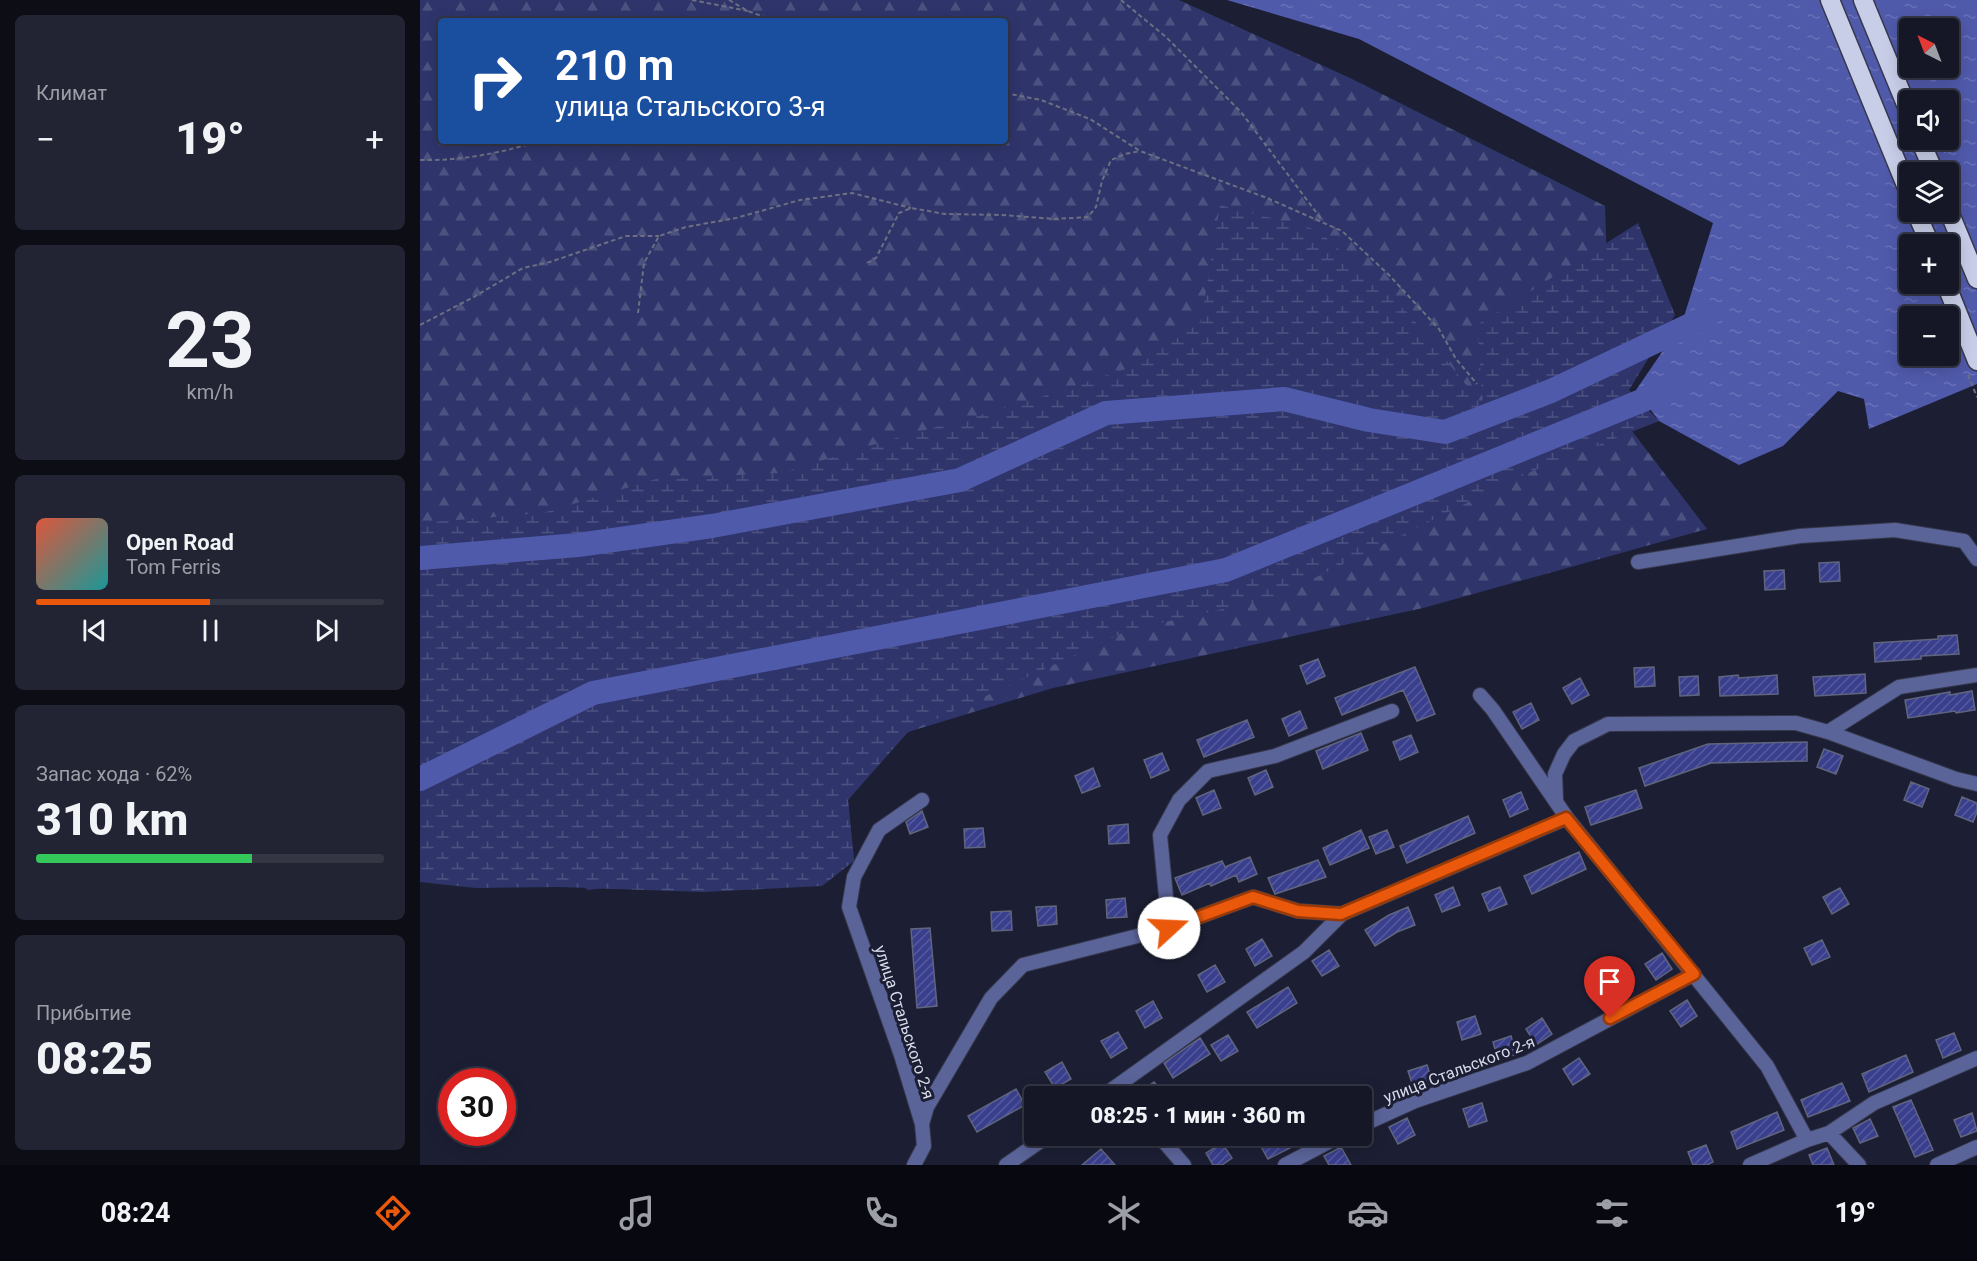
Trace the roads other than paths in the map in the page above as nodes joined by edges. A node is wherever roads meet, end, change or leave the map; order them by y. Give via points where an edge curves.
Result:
1 (1830, 0) edge
2 (1863, 0) edge
3 (1900, 90) edge
4 (1899, 168) edge
5 (1959, 218) edge
6 (1977, 279) edge
7 (1950, 294) edge
8 (1977, 361) edge
9 (1977, 559) edge
10 (1638, 562) dead end
11 (1977, 675) edge
12 (1480, 695) dead end
13 (1392, 711) dead end
14 (1828, 732) junction
15 (1977, 784) edge
16 (1556, 799) junction
17 (922, 800) dead end
18 (1566, 818) junction
19 (1341, 914) junction
20 (1169, 928) junction
21 (1694, 974) junction
22 (1977, 1058) edge
23 (1126, 1086) edge
24 (1372, 1120) edge
25 (922, 1124) junction
26 (1829, 1133) junction
27 (1807, 1140) junction
28 (1034, 1146) edge
29 (1168, 1146) edge
30 (1321, 1146) edge
31 (1977, 1148) edge
32 (914, 1165) edge
33 (1006, 1165) edge
34 (1184, 1165) edge
35 (1285, 1165) edge
36 (1749, 1165) edge
37 (1859, 1165) edge
38 (1937, 1165) edge

1 - 4 highway
2 - 3 highway
5 - 6 highway
7 - 8 highway
9 - 10 street via 1964,541 1895,530 1800,536
11 - 14 street via 1899,687
12 - 16 street
13 - 20 street via 1275,756 1208,771 1179,800 1160,835
14 - 15 street
14 - 16 street via 1796,723 1608,724 1574,741 1564,754 1556,774
16 - 18 street
17 - 25 street, улица Стальского 2-я via 879,830 854,877 849,907
18 - 19 street, улица Стальского 2-я
18 - 21 street
19 - 20 street, улица Стальского 2-я via 1298,911 1253,897
19 - 23 street, улица Стальского 2-я via 1304,952 1131,1075
20 - 25 street, улица Стальского 2-я via 1023,965 991,998 927,1107
21 - 24 street, улица Стальского 2-я via 1527,1063 1415,1101
21 - 27 street via 1767,1066
22 - 26 street via 1874,1103
25 - 32 street via 924,1146
26 - 27 street
26 - 37 street
27 - 36 street
28 - 33 street
29 - 34 street
30 - 35 street
31 - 38 street

